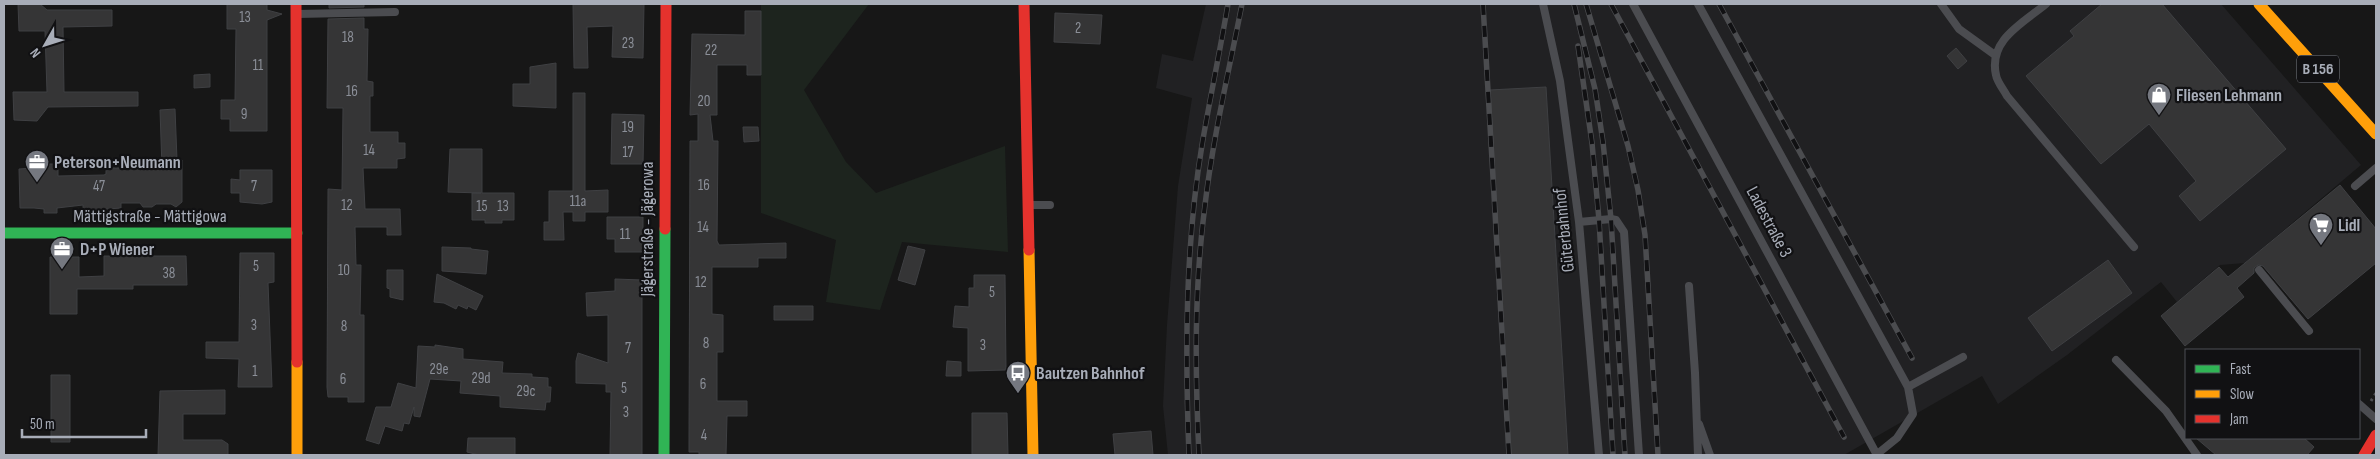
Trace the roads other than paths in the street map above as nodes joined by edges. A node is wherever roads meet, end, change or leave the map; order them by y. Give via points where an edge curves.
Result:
1 (666, 4) edge
2 (1024, 4) edge
3 (1543, 4) edge
4 (1634, 4) edge
5 (1698, 4) edge
6 (1941, 4) edge
7 (2046, 4) edge
8 (2259, 4) edge
9 (296, 9) edge
10 (395, 12) dead end
11 (1995, 54) junction
12 (2376, 134) edge
13 (2376, 168) edge
14 (2355, 186) dead end
15 (1028, 205) junction
16 (1050, 205) dead end
17 (1579, 222) junction
18 (4, 233) edge
19 (297, 233) junction
20 (2134, 246) dead end
21 (2259, 270) dead end
22 (1689, 286) dead end
23 (2309, 331) dead end
24 (1963, 357) dead end
25 (2116, 360) dead end
26 (1908, 387) junction
27 (2360, 405) edge
28 (1697, 419) junction
29 (2376, 419) edge
30 (2376, 435) edge
31 (2185, 438) edge
32 (2186, 439) edge
33 (297, 455) edge
34 (664, 455) edge
35 (1033, 455) edge
36 (1599, 455) edge
37 (1639, 455) edge
38 (1698, 455) edge
39 (1710, 455) edge
40 (1877, 455) edge
41 (2197, 455) edge
42 (2364, 455) edge

1 - 34 street, Jägerstraße - Jägerowa
2 - 15 street
3 - 17 lane, Güterbahnhof via 1560,82
4 - 40 lane, Ladestraße 3
5 - 26 lane
6 - 11 lane via 1959,29
7 - 11 lane via 2000,42
8 - 12 street, B 156
9 - 10 lane
9 - 19 street
11 - 20 lane via 1996,76 2007,96
13 - 14 lane
15 - 16 lane
15 - 35 street
17 - 36 lane, Güterbahnhof
17 - 37 lane via 1616,220 1624,232
18 - 19 street, Mättigstraße - Mättigowa
19 - 33 street
21 - 23 lane
22 - 28 lane
24 - 26 lane
25 - 31 lane via 2166,411
26 - 40 lane via 1913,414 1897,438
27 - 29 lane
28 - 38 lane
28 - 39 lane
30 - 42 street
32 - 41 lane

